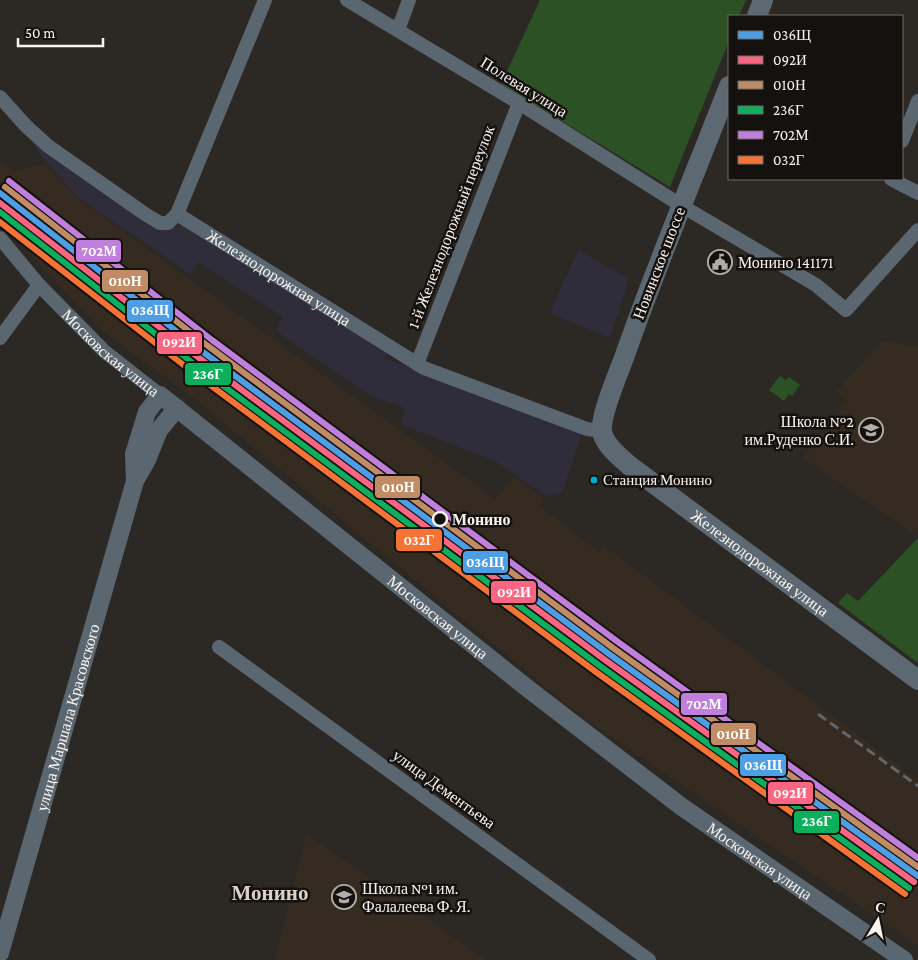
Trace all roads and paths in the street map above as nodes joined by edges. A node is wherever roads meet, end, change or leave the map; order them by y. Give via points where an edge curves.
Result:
1 (265, 0) edge
2 (347, 0) edge
3 (409, 0) edge
4 (763, 0) edge
5 (757, 15) edge
6 (398, 30) junction
7 (728, 89) edge
8 (0, 97) edge
9 (918, 101) edge
10 (519, 103) junction
11 (0, 111) edge
12 (26, 126) junction
13 (903, 138) edge
14 (893, 180) edge
15 (918, 193) edge
16 (682, 206) junction
17 (176, 214) junction
18 (918, 230) edge
19 (0, 238) edge
20 (39, 285) junction
21 (0, 338) edge
22 (417, 364) junction
23 (160, 395) junction
24 (177, 408) junction
25 (599, 434) junction
26 (135, 481) junction
27 (219, 647) dead end
28 (918, 680) edge
29 (0, 953) edge
30 (648, 960) edge
31 (904, 960) edge

1 - 17 street
2 - 6 street, Полевая улица
3 - 6 street
4 - 5 main road
6 - 10 street, Полевая улица
7 - 16 main road, Новинское шоссе
8 - 12 street
9 - 13 street
10 - 16 street, Полевая улица
10 - 22 street, 1-й Железнодорожный переулок
11 - 12 street
12 - 17 street via 48,146 144,214 160,223 168,223
14 - 15 street
16 - 18 street, Полевая улица via 816,285 846,310
16 - 25 main road, Новинское шоссе via 644,299
17 - 22 street, Железнодорожная улица
19 - 20 street, Московская улица
20 - 21 street
20 - 23 street, Московская улица via 104,351
22 - 25 street, Железнодорожная улица
23 - 24 street, Московская улица
23 - 26 street, улица Маршала Красовского via 147,412 134,454
24 - 26 street, улица Маршала Красовского via 159,430
24 - 31 street, Московская улица via 531,691 682,807
25 - 28 main road, Железнодорожная улица via 630,466
26 - 29 street, улица Маршала Красовского
27 - 30 street, улица Дементьева

